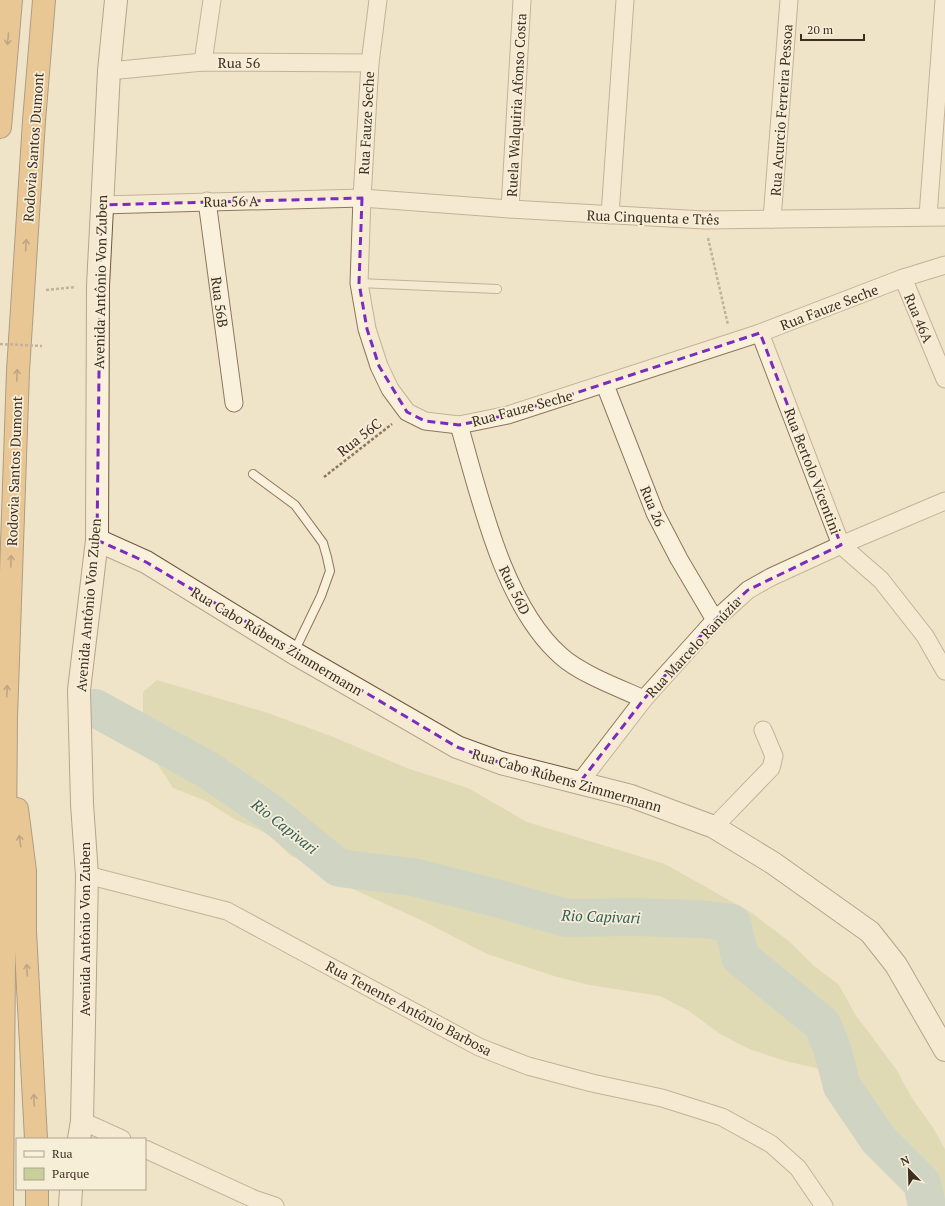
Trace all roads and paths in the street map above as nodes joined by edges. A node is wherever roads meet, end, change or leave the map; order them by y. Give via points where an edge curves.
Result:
1 (11, 0) edge
2 (44, 0) edge
3 (116, 0) edge
4 (212, 0) edge
5 (378, 0) edge
6 (522, 0) edge
7 (625, 0) edge
8 (789, 0) edge
9 (944, 0) edge
10 (203, 62) junction
11 (370, 63) junction
12 (109, 71) junction
13 (0, 127) edge
14 (362, 198) junction
15 (208, 201) junction
16 (101, 205) junction
17 (510, 209) junction
18 (610, 215) junction
19 (937, 216) edge
20 (772, 219) junction
21 (704, 220) junction
22 (945, 265) edge
23 (902, 278) junction
24 (359, 283) junction
25 (98, 286) junction
26 (497, 289) dead end
27 (46, 296) dead end
28 (760, 333) junction
29 (42, 339) dead end
30 (733, 343) junction
31 (0, 344) edge
32 (945, 379) edge
33 (605, 384) junction
34 (234, 403) dead end
35 (407, 412) junction
36 (459, 425) junction
37 (253, 474) dead end
38 (324, 478) dead end
39 (945, 501) edge
40 (97, 540) junction
41 (841, 545) junction
42 (715, 620) junction
43 (294, 652) junction
44 (945, 671) edge
45 (644, 699) junction
46 (6, 718) junction
47 (763, 730) dead end
48 (580, 782) junction
49 (714, 827) junction
50 (87, 874) junction
51 (945, 1050) edge
52 (80, 1130) edge
53 (36, 1138) edge
54 (117, 1138) edge
55 (146, 1149) edge
56 (36, 1190) edge
57 (71, 1190) edge
58 (254, 1202) edge
59 (2, 1206) edge
60 (37, 1206) edge
61 (70, 1206) edge
62 (275, 1206) edge
63 (824, 1206) edge

1 -> 13 highway
46 -> 2 highway, Rodovia Santos Dumont via 18,371
3 - 12 street, Avenida Antônio Von Zuben
4 - 10 street
5 - 11 street, Rua Fauze Seche
6 - 17 street, Ruela Walquiria Afonso Costa
7 - 18 street
8 - 20 street, Rua Acurcio Ferreira Pessoa
9 - 19 street
10 - 11 street, Rua 56
10 - 12 street, Rua 56
11 - 14 street, Rua Fauze Seche
12 - 16 street, Avenida Antônio Von Zuben
14 - 15 street, Rua 56 A
14 - 17 street, Rua Cinquenta e Três
14 - 24 street, Rua Fauze Seche
15 - 16 street, Rua 56 A
15 - 34 street, Rua 56B
16 - 25 street, Avenida Antônio Von Zuben
17 - 18 street, Rua Cinquenta e Três
18 - 21 street, Rua Cinquenta e Três
19 - 20 street, Rua Cinquenta e Três
20 - 21 street, Rua Cinquenta e Três
21 - 30 path
22 - 23 street, Rua Fauze Seche
23 - 28 street, Rua Fauze Seche
23 - 32 street, Rua 46A
24 - 26 lane
24 - 35 street, Rua Fauze Seche via 367,329 379,366 390,388
25 - 27 path via 47,288
25 - 40 street, Avenida Antônio Von Zuben
28 - 30 street, Rua Fauze Seche
28 - 41 street, Rua Bertolo Vicentini
29 - 31 path, bridge via 42,346
30 - 33 street, Rua Fauze Seche
33 - 36 street, Rua Fauze Seche via 508,415
33 - 42 street, Rua 26 via 655,513
35 - 36 street, Rua Fauze Seche via 425,421
35 - 38 path, Rua 56C
36 - 45 street, Rua 56D via 506,576 533,626 561,657 593,676
37 - 43 lane via 295,505 323,543 328,557 330,571
39 - 41 street, Rua Marcelo Ranúzia
40 - 43 street, Rua Cabo Rúbens Zimmermann via 146,562
40 - 50 street, Avenida Antônio Von Zuben via 80,690 82,804
41 - 42 street, Rua Marcelo Ranúzia via 748,590
41 - 44 street, Rua Bertolo Vicentini via 881,580 925,636
42 - 45 street, Rua Marcelo Ranúzia
43 - 48 street, Rua Cabo Rúbens Zimmermann via 457,747 501,763
45 - 48 street, Rua Marcelo Ranúzia
53 -> 46 highway via 25,930 25,872
46 - 59 highway, Rodovia Santos Dumont
47 - 49 street via 774,756 771,768
48 - 49 street, Rua Cabo Rúbens Zimmermann via 631,796
49 - 51 street, Rua Cabo Rúbens Zimmermann via 773,863 870,932 896,965
50 - 52 street, Avenida Antônio Von Zuben
50 - 63 street, Rua Tenente Antônio Barbosa via 227,912 479,1047 528,1066 662,1098 722,1117 772,1144 798,1168
52 - 54 street
55 - 58 street
56 - 60 highway
57 - 61 street
58 - 62 street

